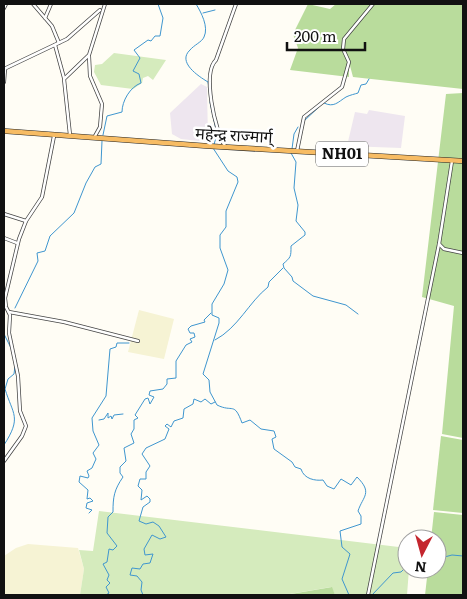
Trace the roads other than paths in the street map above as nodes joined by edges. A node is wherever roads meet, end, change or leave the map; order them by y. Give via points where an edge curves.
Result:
1 (6, 4) edge
2 (33, 4) edge
3 (51, 4) edge
4 (105, 4) edge
5 (236, 4) edge
6 (372, 4) edge
7 (4, 8) edge
8 (101, 9) junction
9 (45, 18) junction
10 (59, 43) junction
11 (55, 46) junction
12 (89, 54) junction
13 (4, 69) edge
14 (64, 78) junction
15 (4, 82) edge
16 (4, 131) edge
17 (54, 136) junction
18 (70, 137) junction
19 (93, 139) junction
20 (223, 146) junction
21 (297, 151) junction
22 (452, 161) junction
23 (463, 161) edge
24 (4, 214) edge
25 (26, 221) junction
26 (4, 238) edge
27 (17, 243) junction
28 (439, 244) junction
29 (463, 253) edge
30 (9, 312) junction
31 (138, 341) dead end
32 (4, 461) edge
33 (368, 595) edge

1 - 7 street
2 - 9 street
3 - 9 street
4 - 8 street
5 - 20 street via 216,60 211,65 215,122
6 - 21 street via 344,39 343,49 349,62 342,87 304,117
8 - 10 street via 76,33
8 - 12 street
9 - 10 street
10 - 11 street
11 - 13 street
11 - 14 street
12 - 14 street
12 - 19 street via 90,76 102,104 100,127
13 - 15 street
14 - 18 street
16 - 17 highway, महेन्द्र राज्मार्ग् / NH01
17 - 18 highway, महेन्द्र राज्मार्ग् / NH01
17 - 25 street via 42,198
18 - 19 highway, महेन्द्र राज्मार्ग् / NH01
19 - 20 highway, महेन्द्र राज्मार्ग् / NH01
20 - 21 highway, महेन्द्र राज्मार्ग् / NH01
21 - 22 highway, महेन्द्र राज्मार्ग् / NH01
22 - 23 highway, महेन्द्र राज्मार्ग् / NH01
22 - 28 street
24 - 25 street
25 - 27 street
26 - 27 street
27 - 30 street via 5,298
28 - 29 street via 444,249
28 - 33 street
30 - 31 street
30 - 32 street via 20,412 26,426

